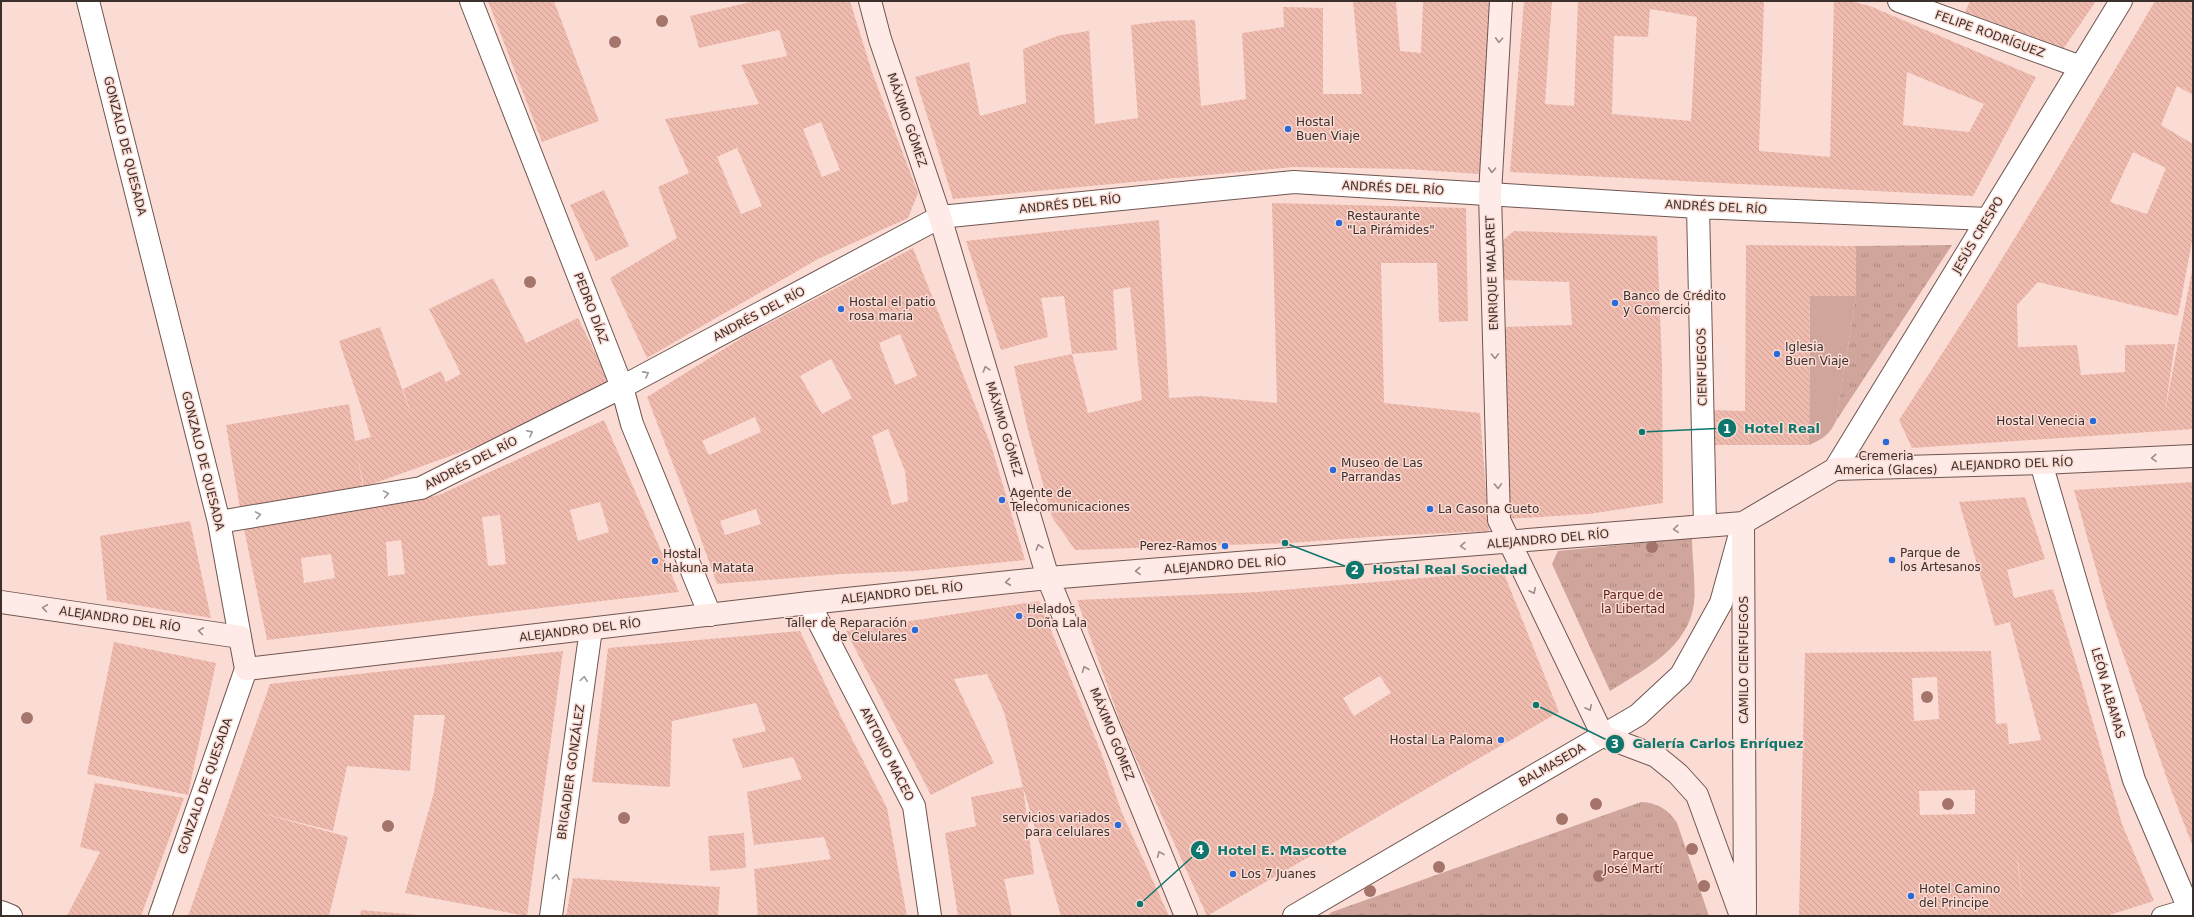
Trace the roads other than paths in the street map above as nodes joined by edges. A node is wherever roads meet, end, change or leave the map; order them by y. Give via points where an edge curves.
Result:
1 (88, 1) edge
2 (472, 1) edge
3 (870, 1) edge
4 (1501, 1) edge
5 (1899, 1) edge
6 (2121, 1) edge
7 (2081, 67) junction
8 (1490, 194) junction
9 (1698, 207) junction
10 (940, 217) junction
11 (1988, 219) junction
12 (622, 387) junction
13 (2193, 456) edge
14 (2041, 463) junction
15 (1835, 469) junction
16 (219, 522) junction
17 (1743, 523) junction
18 (1705, 526) junction
19 (1510, 543) junction
20 (1048, 578) junction
21 (1, 602) edge
22 (809, 603) junction
23 (710, 615) junction
24 (591, 629) junction
25 (240, 637) junction
26 (246, 669) junction
27 (1603, 736) junction
28 (1, 912) edge
29 (2190, 912) edge
30 (12, 916) edge
31 (160, 916) edge
32 (551, 916) edge
33 (930, 916) edge
34 (1186, 916) edge
35 (1294, 916) edge
36 (1741, 916) edge
37 (1745, 916) edge
38 (2161, 916) edge

1 - 16 street, GONZALO DE QUESADA
2 - 12 street, PEDRO DÍAZ
3 - 10 street, MÁXIMO GÓMEZ via 880,39
4 -> 8 street, ENRIQUE MALARET
5 - 7 street, FELIPE RODRÍGUEZ
6 - 7 street, JESÚS CRESPO
7 - 11 street, JESÚS CRESPO
8 - 9 street, ANDRÉS DEL RÍO
8 - 10 street, ANDRÉS DEL RÍO via 1294,182
8 -> 19 street, ENRIQUE MALARET via 1499,520
9 - 11 street, ANDRÉS DEL RÍO
9 - 18 street, CIENFUEGOS
12 -> 10 street, ANDRÉS DEL RÍO
20 -> 10 street, MÁXIMO GÓMEZ
11 - 15 street, JESÚS CRESPO
16 -> 12 street, ANDRÉS DEL RÍO via 421,488
12 - 23 street, PEDRO DÍAZ via 632,424
13 -> 14 street, ALEJANDRO DEL RÍO
14 - 15 street, ALEJANDRO DEL RÍO
14 - 29 street, LEÓN ALBAMAS via 2134,780
15 - 17 street, ALEJANDRO DEL RÍO
16 - 25 street, GONZALO DE QUESADA
17 - 18 street, ALEJANDRO DEL RÍO
17 - 27 street, BALMASEDA via 1721,603 1681,675 1638,714
17 - 37 street, CAMILO CIENFUEGOS
18 -> 19 street, ALEJANDRO DEL RÍO
19 -> 20 street, ALEJANDRO DEL RÍO
19 -> 27 street, ENRIQUE MALARET
20 -> 22 street, ALEJANDRO DEL RÍO
34 -> 20 street, MÁXIMO GÓMEZ
25 -> 21 street, ALEJANDRO DEL RÍO
22 - 23 street, ALEJANDRO DEL RÍO
22 - 33 street, ANTONIO MACEO via 914,806
23 - 24 street, ALEJANDRO DEL RÍO
24 - 26 street, ALEJANDRO DEL RÍO
32 -> 24 street, BRIGADIER GONZÁLEZ
25 - 26 street, GONZALO DE QUESADA
26 - 31 street, GONZALO DE QUESADA
27 - 35 street, BALMASEDA
27 - 36 street via 1656,756 1678,774 1697,795
28 - 30 street
29 - 38 lane

